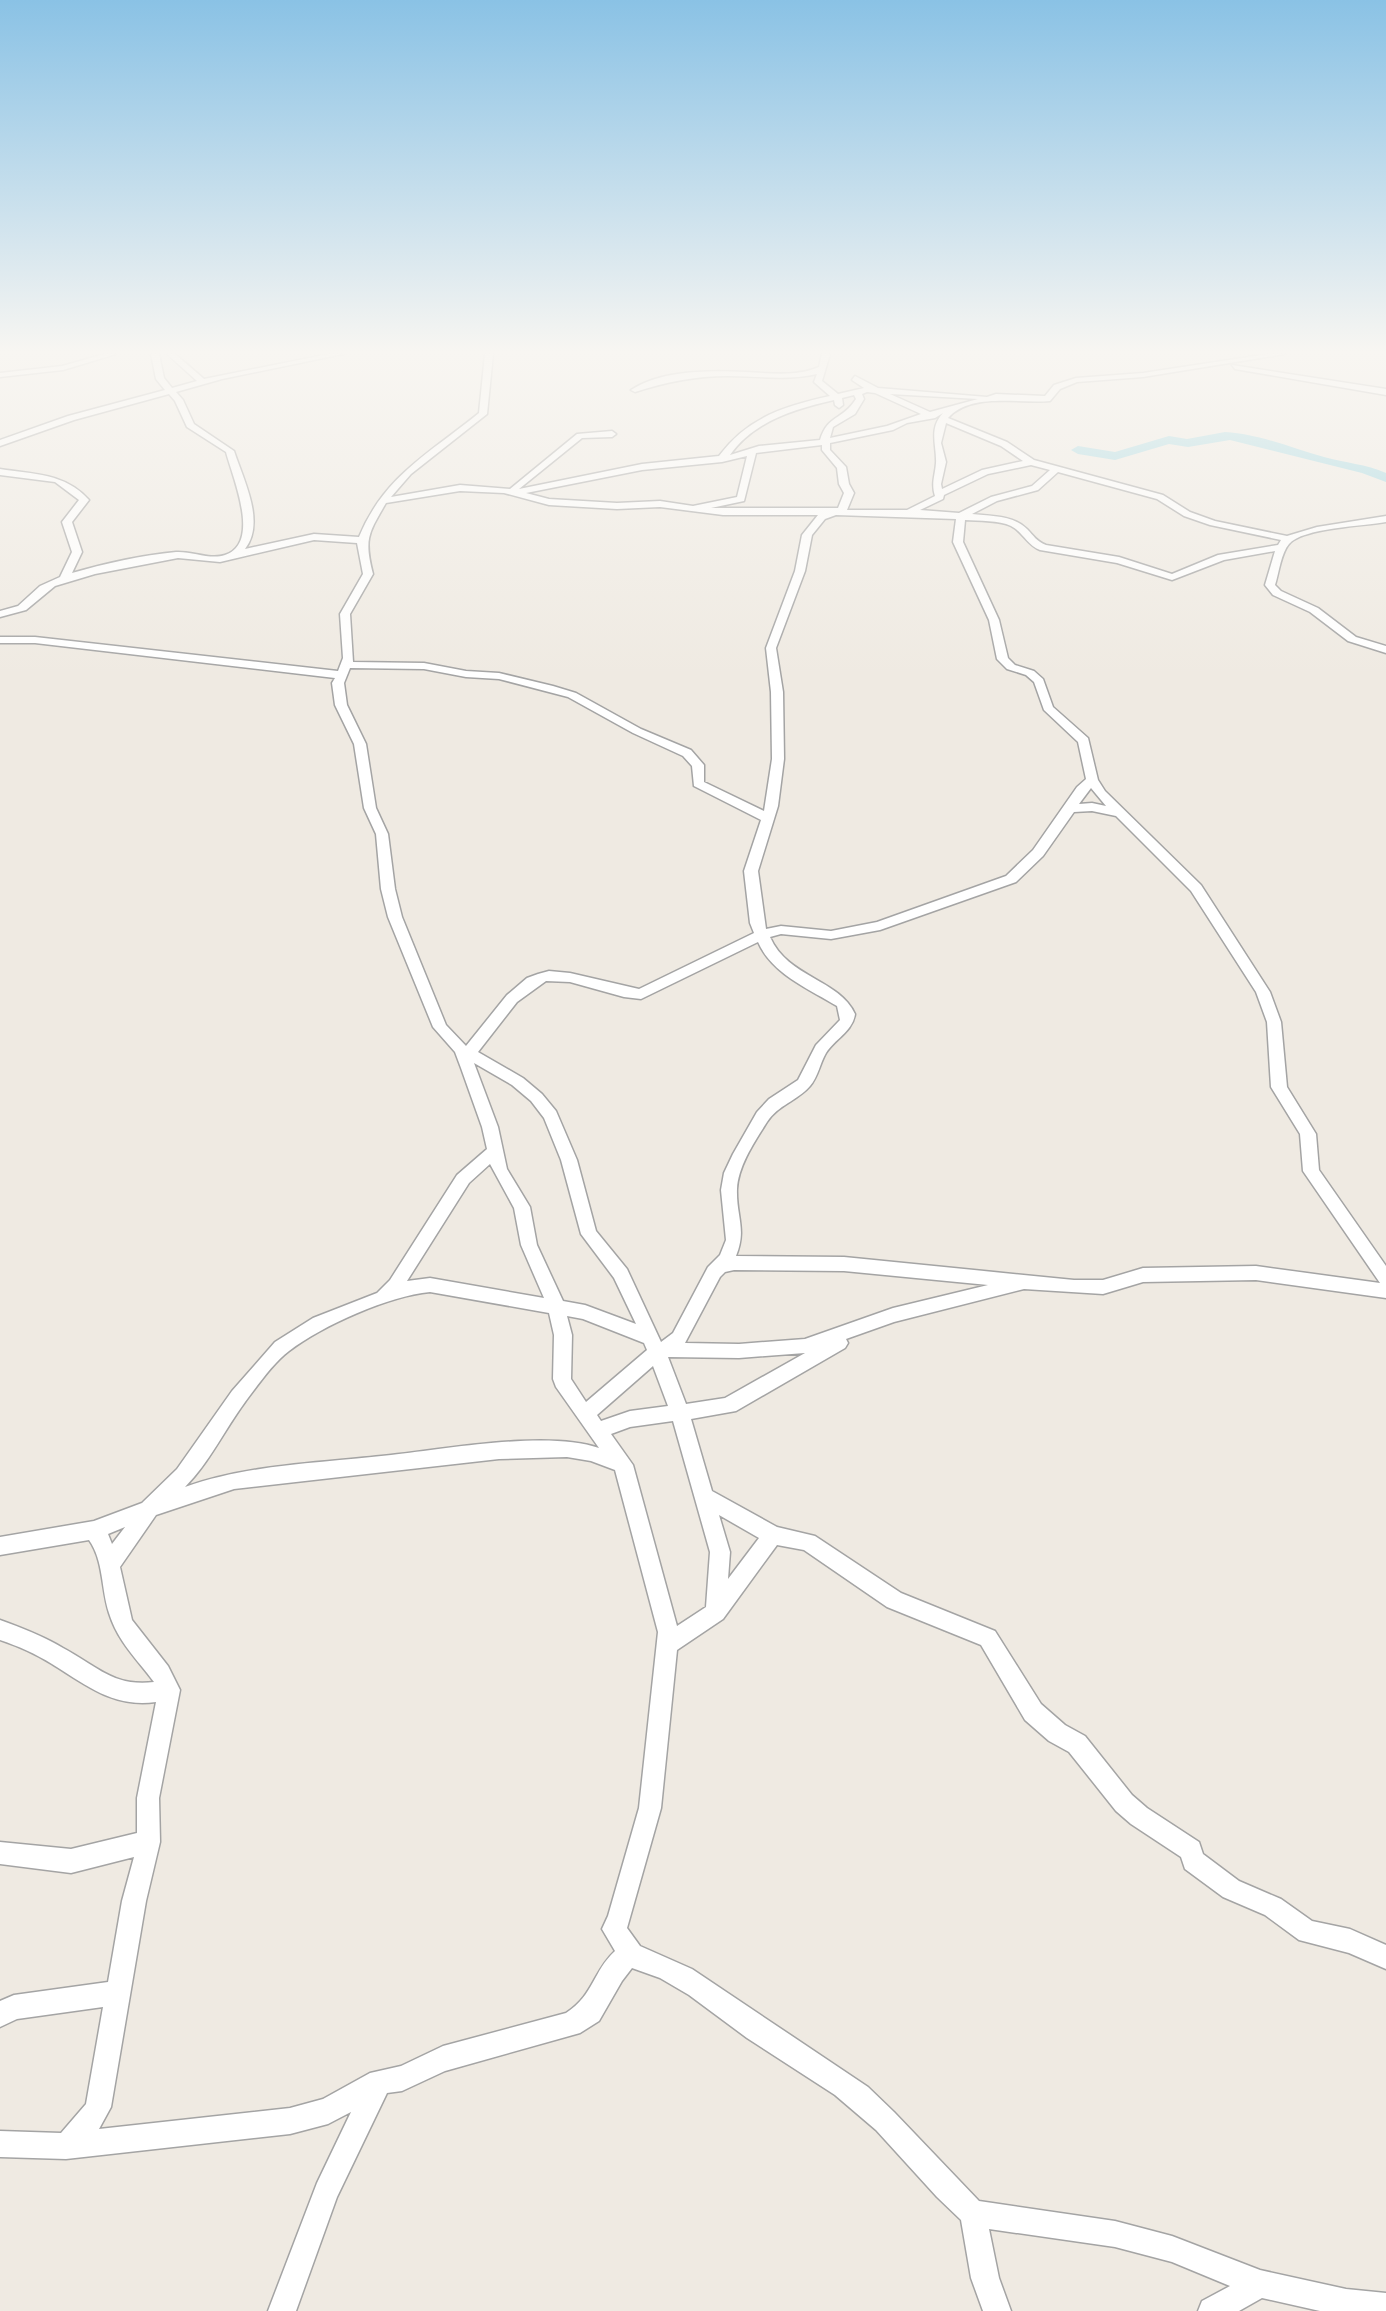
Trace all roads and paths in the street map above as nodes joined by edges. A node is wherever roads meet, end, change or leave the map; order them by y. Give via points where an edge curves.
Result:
1 (232, 462) edge
2 (419, 462) edge
3 (549, 462) edge
4 (694, 462) edge
5 (750, 462) edge
6 (836, 462) edge
7 (941, 462) edge
8 (1031, 462) joint
9 (1055, 470) junction
10 (0, 472) edge
11 (512, 492) junction
12 (941, 493) junction
13 (383, 501) junction
14 (693, 509) junction
15 (839, 512) junction
16 (906, 513) junction
17 (961, 516) junction
18 (1386, 519) edge
19 (248, 531) junction
20 (314, 537) junction
21 (362, 540) junction
22 (1286, 543) junction
23 (236, 554) junction
24 (64, 579) junction
25 (0, 614) edge
26 (0, 640) edge
27 (1386, 650) edge
28 (345, 670) junction
29 (1092, 778) junction
30 (1070, 809) junction
31 (1117, 813) junction
32 (766, 818) junction
33 (763, 934) junction
34 (465, 1052) junction
35 (494, 1151) junction
36 (720, 1266) junction
37 (1386, 1279) edge
38 (1030, 1282) junction
39 (1386, 1291) edge
40 (380, 1298) junction
41 (556, 1306) junction
42 (873, 1321) junction
43 (657, 1347) junction
44 (680, 1413) junction
45 (584, 1415) junction
46 (597, 1432) junction
47 (623, 1465) junction
48 (705, 1497) junction
49 (149, 1509) junction
50 (94, 1530) junction
51 (773, 1535) junction
52 (0, 1546) edge
53 (110, 1564) junction
54 (716, 1612) junction
55 (0, 1630) edge
56 (668, 1644) junction
57 (169, 1690) junction
58 (149, 1842) junction
59 (0, 1853) edge
60 (632, 1956) junction
61 (1386, 1957) edge
62 (118, 1993) junction
63 (0, 2015) edge
64 (379, 2082) junction
65 (0, 2144) edge
66 (66, 2146) junction
67 (973, 2213) junction
68 (1260, 2284) junction
69 (1386, 2307) edge
70 (282, 2311) edge
71 (997, 2311) edge
72 (1212, 2311) edge

1 - 19 street via 245,492
2 - 13 street
3 - 11 street
4 - 11 street
5 - 14 street via 741,499
6 - 15 street via 849,493
7 - 12 street via 936,484
8 - 9 street
8 - 12 street via 985,472
9 - 17 street via 1035,488 994,499
9 - 22 street via 1133,490 1182,515
10 - 24 street via 51,478 84,500 67,522 77,552
11 - 13 street via 460,488
11 - 14 street via 549,502
12 - 16 street
13 - 21 street
14 - 15 street
15 - 16 street
15 - 32 street via 822,517 807,535 800,571 771,648 778,744 772,806
16 - 17 street
17 - 22 street via 1012,522 1044,548 1119,560 1172,577 1222,557
17 - 29 street via 958,542 994,620 1005,663 1039,681 1044,701 1084,741
18 - 22 street via 1304,533
19 - 20 street
19 - 23 street
20 - 21 street
20 - 23 street
21 - 28 street via 368,574 345,614
22 - 27 street via 1272,590 1314,610 1352,639
23 - 24 street via 213,559 182,554
24 - 25 street via 41,589 25,607
26 - 28 street
28 - 32 street via 437,667 572,695 687,753 698,765 698,783 706,790 752,807
28 - 34 street via 337,689 360,744 395,917 440,1027
29 - 30 street
29 - 31 street
30 - 31 street
30 - 33 street via 1011,879 880,926 831,935 781,930
31 - 37 street via 1196,888 1263,992 1274,1022 1279,1087 1308,1134 1311,1171
32 - 33 street via 751,871
33 - 34 street via 641,994 540,977 506,1005
33 - 36 street via 778,963 843,1003 848,1014 804,1083 774,1103 741,1154 729,1190 734,1240
34 - 35 street
34 - 43 street via 514,1075 543,1102 563,1141 589,1234 621,1274
35 - 40 street via 463,1179 396,1285
35 - 41 street via 499,1170 522,1207 529,1245
36 - 38 street via 749,1261 844,1264
36 - 43 street via 679,1338
38 - 39 street via 1103,1287 1143,1275 1256,1273
38 - 42 street
40 - 41 street via 430,1285
40 - 49 street via 319,1323 281,1347 184,1475
41 - 43 street via 600,1316
41 - 45 street via 563,1335 562,1379
42 - 43 street via 781,1350
42 - 44 street via 729,1405
43 - 44 street
43 - 45 street
44 - 46 street via 628,1418
44 - 48 street
45 - 46 street
46 - 47 street
47 - 49 street via 567,1449 463,1454 234,1481
47 - 56 street
48 - 51 street
48 - 54 street via 720,1552
49 - 50 street
49 - 53 street
50 - 52 street
50 - 53 street via 105,1543
51 - 54 street
51 - 61 street via 808,1542 894,1600 988,1638 1033,1712 1077,1744 1139,1816 1191,1850 1193,1861 1307,1932 1350,1941
53 - 57 street via 123,1624 133,1645 166,1678
54 - 56 street
55 - 57 street via 59,1657 110,1690 135,1695
56 - 60 street via 650,1808 614,1929
57 - 58 street via 148,1798
58 - 59 street via 71,1861
58 - 62 street
60 - 64 street via 621,1961 590,2012 571,2024 465,2051 402,2078
60 - 67 street via 698,1984 870,2106
62 - 63 street via 14,2007
62 - 66 street via 97,2112
64 - 66 street via 328,2111 290,2121
64 - 70 street via 326,2192
65 - 66 street
67 - 68 street via 1115,2234 1172,2249
67 - 71 street
68 - 69 street
68 - 72 street

